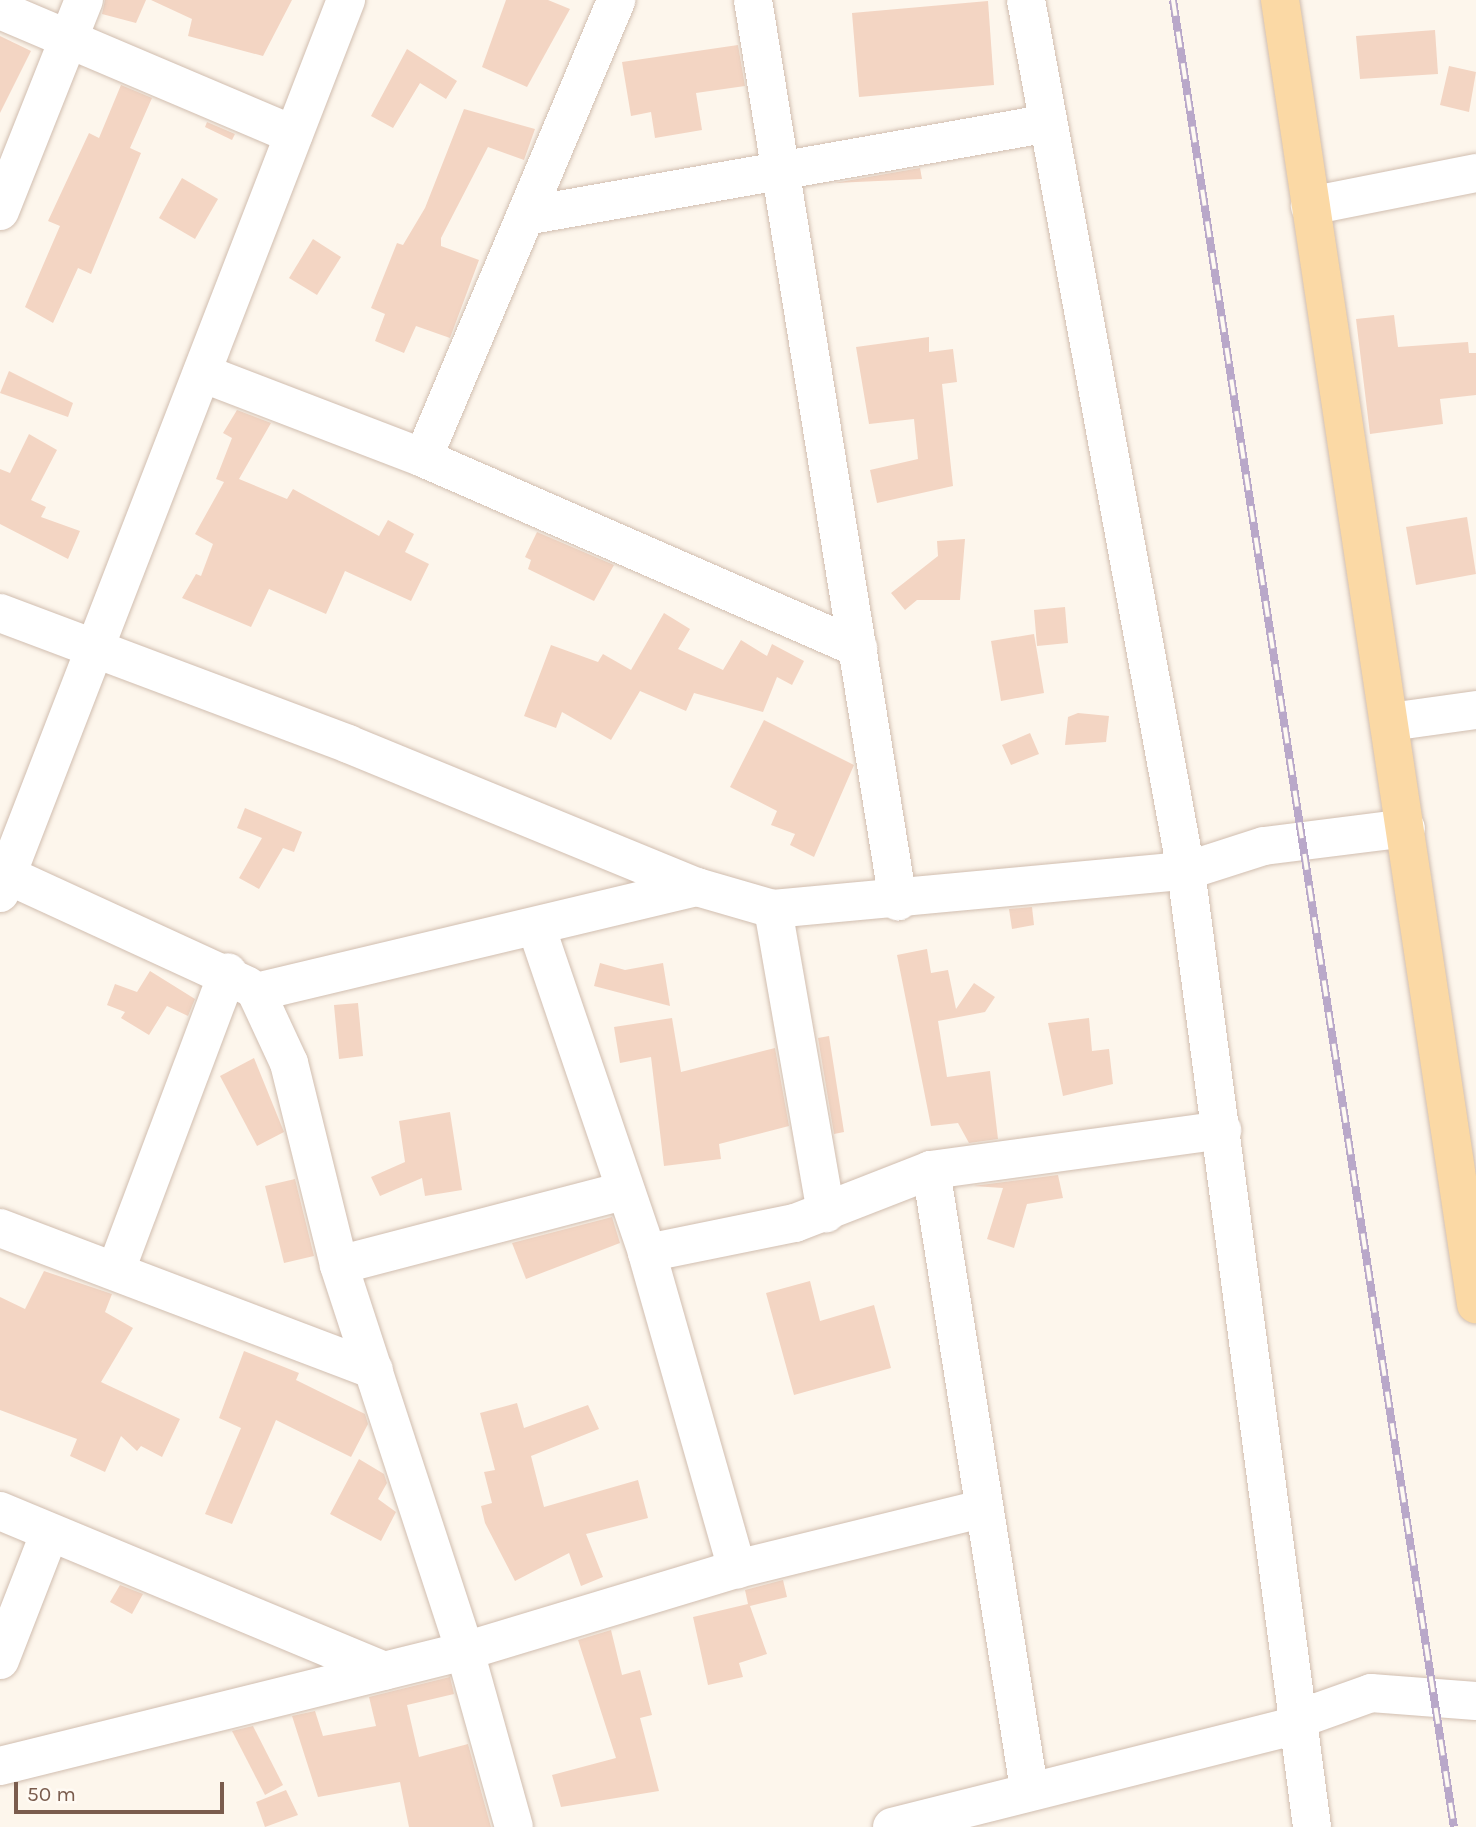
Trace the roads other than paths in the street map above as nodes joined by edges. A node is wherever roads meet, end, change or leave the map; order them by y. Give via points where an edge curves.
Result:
1 (84, 0) edge
2 (346, 0) edge
3 (616, 0) edge
4 (753, 0) edge
5 (1026, 0) edge
6 (1280, 0) edge
7 (0, 10) edge
8 (69, 37) junction
9 (1044, 124) junction
10 (294, 135) junction
11 (1476, 173) edge
12 (777, 176) junction
13 (1310, 206) junction
14 (0, 211) edge
15 (531, 215) junction
16 (202, 373) junction
17 (424, 458) junction
18 (0, 613) edge
19 (91, 647) junction
20 (858, 648) junction
21 (1476, 710) edge
22 (1390, 722) junction
23 (1406, 828) junction
24 (1186, 872) junction
25 (3, 884) edge
26 (697, 887) junction
27 (898, 901) junction
28 (773, 909) junction
29 (537, 929) junction
30 (242, 982) junction
31 (1222, 1130) junction
32 (931, 1170) junction
33 (624, 1191) junction
34 (825, 1213) junction
35 (0, 1228) edge
36 (648, 1253) junction
37 (1473, 1257) edge
38 (339, 1265) junction
39 (116, 1270) junction
40 (1476, 1304) edge
41 (374, 1370) junction
42 (982, 1509) junction
43 (0, 1511) edge
44 (51, 1532) junction
45 (737, 1569) junction
46 (465, 1651) junction
47 (0, 1660) edge
48 (384, 1671) junction
49 (1476, 1701) edge
50 (1299, 1725) junction
51 (0, 1766) edge
52 (1029, 1789) junction
53 (514, 1827) edge
54 (892, 1827) edge
55 (1312, 1827) edge

1 - 8 street
2 - 10 street
3 - 15 street
4 - 12 street
5 - 9 street
6 - 13 main road
7 - 8 street
8 - 10 street
8 - 14 street
9 - 12 street
9 - 24 street
10 - 16 street
11 - 13 street
12 - 15 street
12 - 20 street
13 - 22 main road
15 - 17 street
16 - 17 street
16 - 19 street
17 - 20 street
18 - 19 street
19 - 25 street
19 - 26 street
20 - 27 street
21 - 22 street
22 - 23 main road
23 - 24 street via 1264,846
23 - 37 main road
24 - 27 street
24 - 31 street
25 - 30 street
26 - 28 street
26 - 29 street
27 - 28 street
28 - 34 street
29 - 30 street
29 - 33 street
30 - 38 street via 289,1063
30 - 39 street
31 - 32 street
31 - 50 street
32 - 34 street
32 - 42 street
33 - 36 street
33 - 38 street
34 - 36 street
35 - 39 street
36 - 45 street
37 - 40 main road
38 - 41 street
39 - 41 street
41 - 46 street
42 - 45 street
42 - 52 street
43 - 44 street
44 - 47 street
44 - 48 street
45 - 46 street
46 - 48 street
46 - 53 street
48 - 51 street
49 - 50 street via 1371,1693 1304,1717
50 - 52 street
50 - 55 street
52 - 54 street

